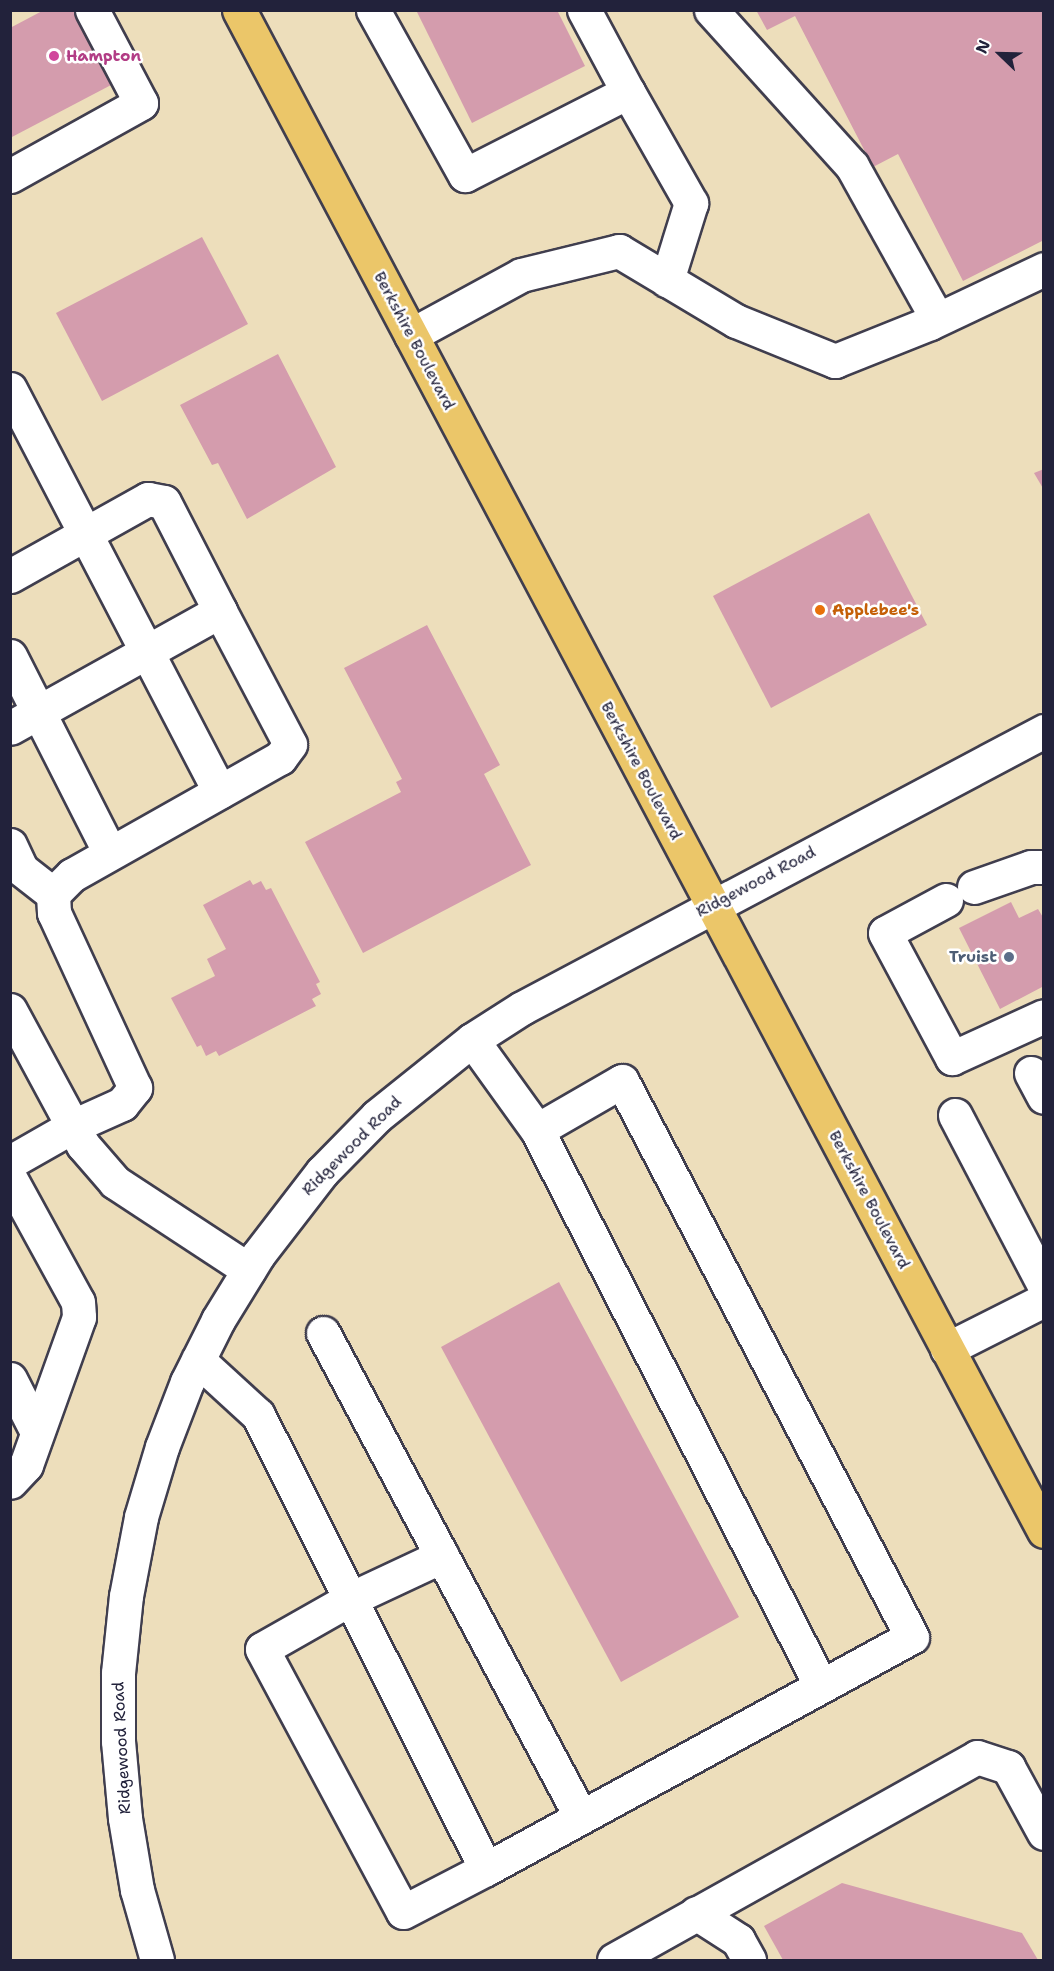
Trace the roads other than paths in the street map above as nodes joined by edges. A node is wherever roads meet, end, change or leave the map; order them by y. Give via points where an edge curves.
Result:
1 (92, 10) edge
2 (239, 10) edge
3 (373, 10) edge
4 (584, 10) edge
5 (711, 10) edge
6 (628, 92) junction
7 (10, 176) edge
8 (1044, 269) edge
9 (667, 280) junction
10 (937, 319) junction
11 (411, 335) junction
12 (10, 390) edge
13 (87, 533) junction
14 (10, 576) edge
15 (220, 611) junction
16 (149, 650) junction
17 (10, 656) edge
18 (39, 712) junction
19 (10, 728) edge
20 (1044, 731) edge
21 (220, 792) junction
22 (10, 845) edge
23 (110, 853) junction
24 (1044, 867) edge
25 (53, 894) junction
26 (713, 906) junction
27 (10, 1010) edge
28 (1044, 1016) edge
29 (472, 1040) junction
30 (955, 1115) dead end
31 (73, 1126) junction
32 (537, 1130) junction
33 (10, 1162) edge
34 (10, 1178) edge
35 (249, 1270) junction
36 (1044, 1285) edge
37 (1044, 1300) edge
38 (323, 1333) dead end
39 (947, 1350) junction
40 (198, 1360) junction
41 (10, 1379) edge
42 (37, 1432) junction
43 (10, 1482) edge
44 (1044, 1531) edge
45 (442, 1556) junction
46 (350, 1599) junction
47 (821, 1686) junction
48 (581, 1817) junction
49 (1044, 1833) edge
50 (486, 1869) junction
51 (696, 1913) junction
52 (157, 1960) edge
53 (614, 1960) edge
54 (749, 1960) edge

1 - 7 street via 141,104
2 - 11 main road, Berkshire Boulevard
3 - 6 street via 465,175
4 - 6 street
5 - 10 street via 852,166
6 - 9 street via 691,203
8 - 10 street
9 - 10 street via 736,321 835,361
9 - 11 street via 619,251 521,275
11 - 26 main road, Berkshire Boulevard
12 - 13 street
13 - 14 street
13 - 15 street via 148,499 164,502
13 - 16 street
15 - 16 street
15 - 21 street via 290,744 280,758
16 - 18 street
16 - 21 street
17 - 18 street
18 - 19 street
18 - 23 street
20 - 26 street, Ridgewood Road
21 - 23 street
22 - 25 street via 21,869
23 - 25 street via 72,875
24 - 28 street via 1030,867 960,893 885,933 952,1058
25 - 31 street via 54,913 135,1088 122,1104
26 - 29 street, Ridgewood Road via 522,1008
26 - 39 main road, Berkshire Boulevard
27 - 31 street
29 - 32 street
29 - 35 street, Ridgewood Road via 377,1116 330,1164
30 - 36 street
31 - 33 street
31 - 35 street via 115,1182
32 - 47 street
32 - 47 street via 622,1081 912,1637
34 - 42 street via 78,1302 79,1317
35 - 40 street, Ridgewood Road
37 - 39 street
38 - 45 street
39 - 44 main road, Berkshire Boulevard
40 - 46 street via 258,1415
40 - 52 street, Ridgewood Road via 162,1447 141,1517 126,1596 118,1673 118,1741 125,1818 137,1890
41 - 42 street
42 - 43 street via 26,1465
45 - 46 street
45 - 48 street
46 - 50 street
46 - 50 street via 262,1649 403,1912
47 - 48 street
48 - 50 street
49 - 51 street via 1008,1767 977,1757
51 - 53 street
51 - 54 street via 738,1940

